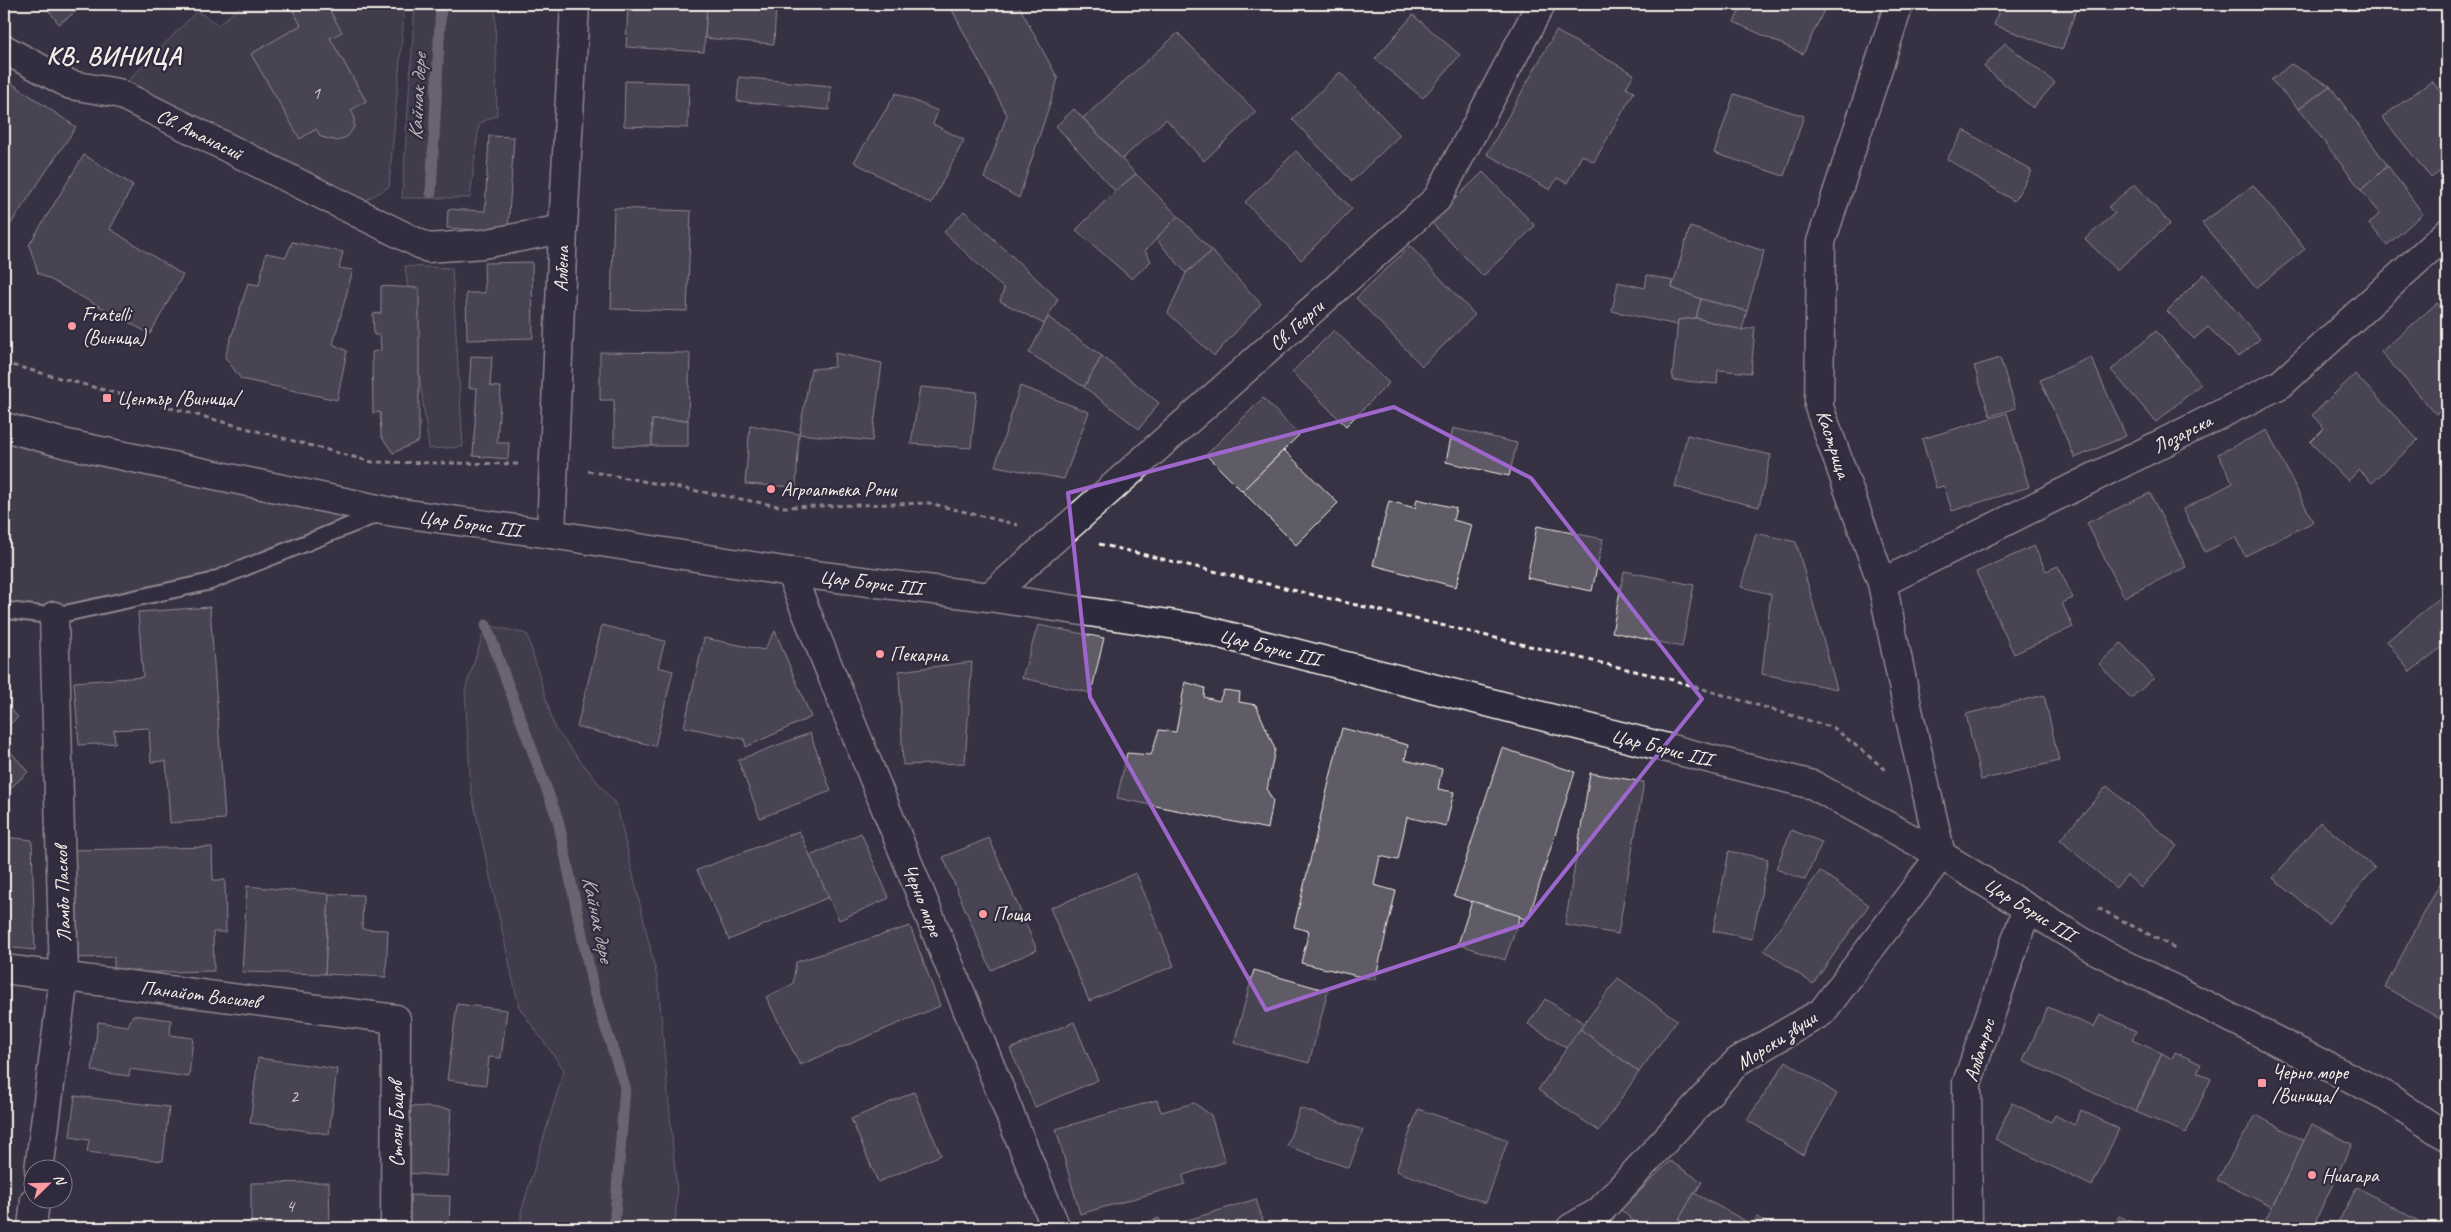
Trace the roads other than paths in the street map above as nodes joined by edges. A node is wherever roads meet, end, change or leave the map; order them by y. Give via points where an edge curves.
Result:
1 (575, 4) edge
2 (1541, 4) edge
3 (1899, 4) edge
4 (4, 49) edge
5 (563, 229) junction
6 (2447, 233) edge
7 (4, 427) edge
8 (387, 511) junction
9 (551, 534) junction
10 (790, 572) junction
11 (1882, 583) junction
12 (988, 597) junction
13 (4, 610) edge
14 (54, 616) junction
15 (1941, 855) junction
16 (2027, 908) junction
17 (4, 968) edge
18 (64, 977) junction
19 (396, 1019) joint
20 (2447, 1137) edge
21 (40, 1160) edge
22 (34, 1210) edge
23 (32, 1228) edge
24 (395, 1228) edge
25 (1056, 1228) edge
26 (1571, 1228) edge
27 (1968, 1228) edge

1 - 5 street, Албена
2 - 12 street, Св. Георги via 1437,199
3 - 11 street, Кастрица via 1821,242 1819,407
4 - 5 street, Св. Атанасий via 71,85 118,93 428,248 484,244
5 - 9 street, Албена
6 - 11 street, Лозарска via 2281,384
7 - 8 street, Цар Борис III via 67,444
8 - 9 street, Цар Борис III
8 - 14 lane via 209,582
9 - 10 street, Цар Борис III
10 - 12 street, Цар Борис III
10 - 25 street, Черно море
11 - 15 street, Кастрица
12 - 15 street, Цар Борис III via 1196,628 1813,785
13 - 14 lane
14 - 18 street, Ламбо Пасков
15 - 16 street, Цар Борис III
15 - 26 street, Морски звуци via 1822,1012 1738,1061 1600,1212
16 - 20 street, Цар Борис III via 2094,949 2386,1096
16 - 27 street, Албатрос via 1966,1083
17 - 18 street, Панайот Василев
18 - 19 street, Панайот Василев
18 - 21 street, Ламбо Пасков
19 - 24 street, Стоян Бацов
22 - 23 street

